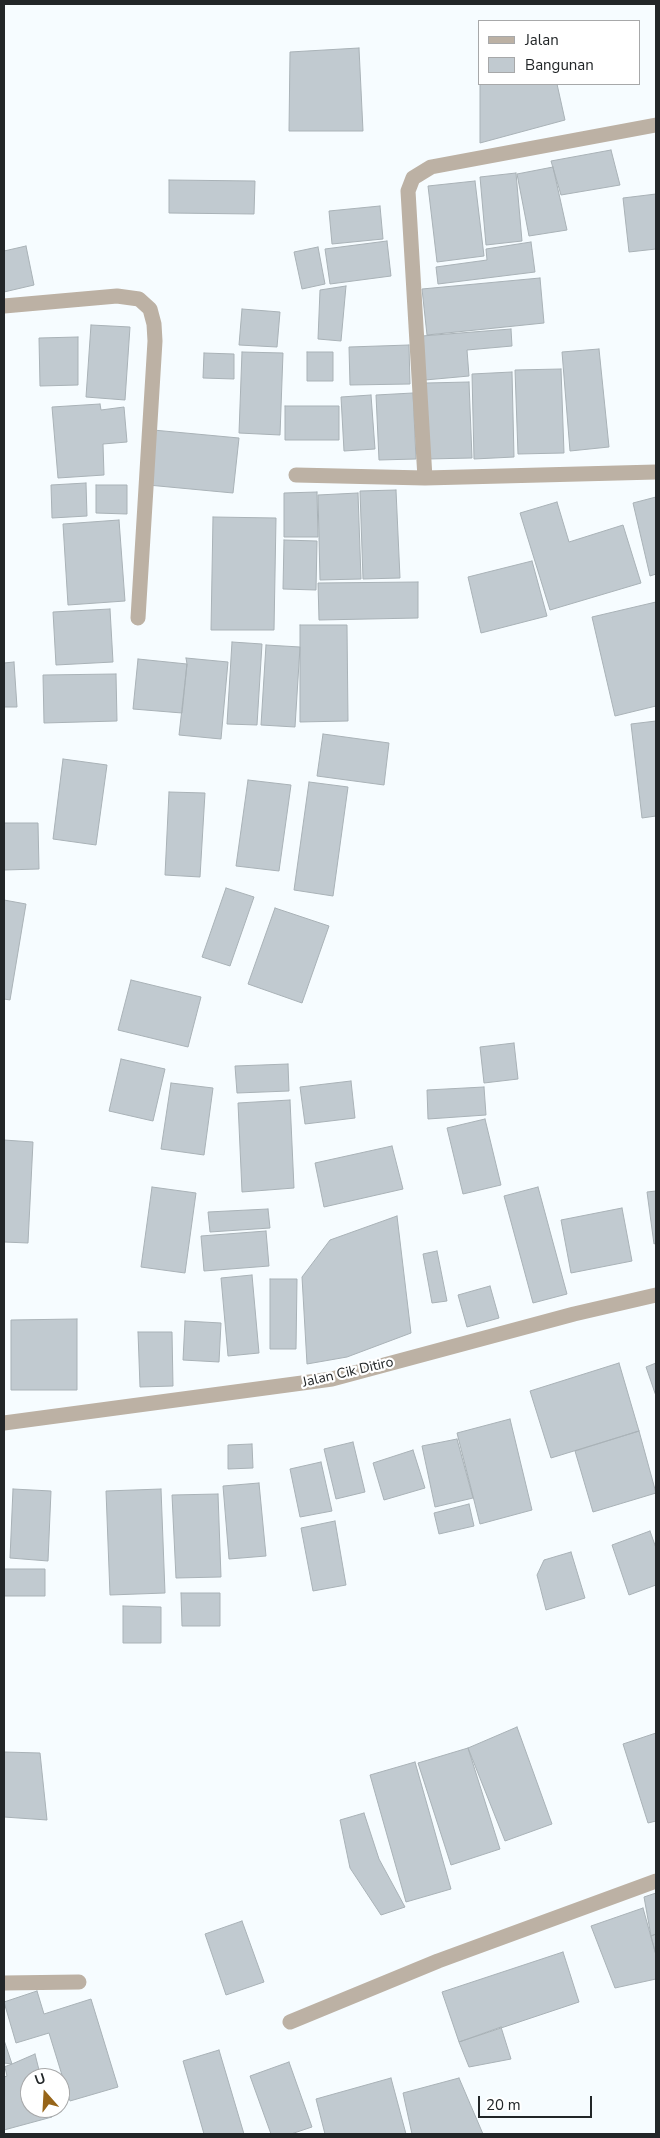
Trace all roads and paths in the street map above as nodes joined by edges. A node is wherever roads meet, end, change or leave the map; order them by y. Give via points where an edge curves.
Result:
1 (656, 125) edge
2 (4, 306) edge
3 (656, 472) edge
4 (296, 475) dead end
5 (425, 478) junction
6 (138, 618) dead end
7 (656, 1295) edge
8 (4, 1423) edge
9 (656, 1881) edge
10 (80, 1982) dead end
11 (4, 1983) edge
12 (290, 2022) dead end

1 - 5 street via 431,167 413,178 408,191
2 - 6 street via 117,296 139,299 150,310 155,341
3 - 5 street
4 - 5 street
7 - 8 street, Jalan Cik Ditiro via 332,1379
9 - 12 street via 438,1960
10 - 11 street

